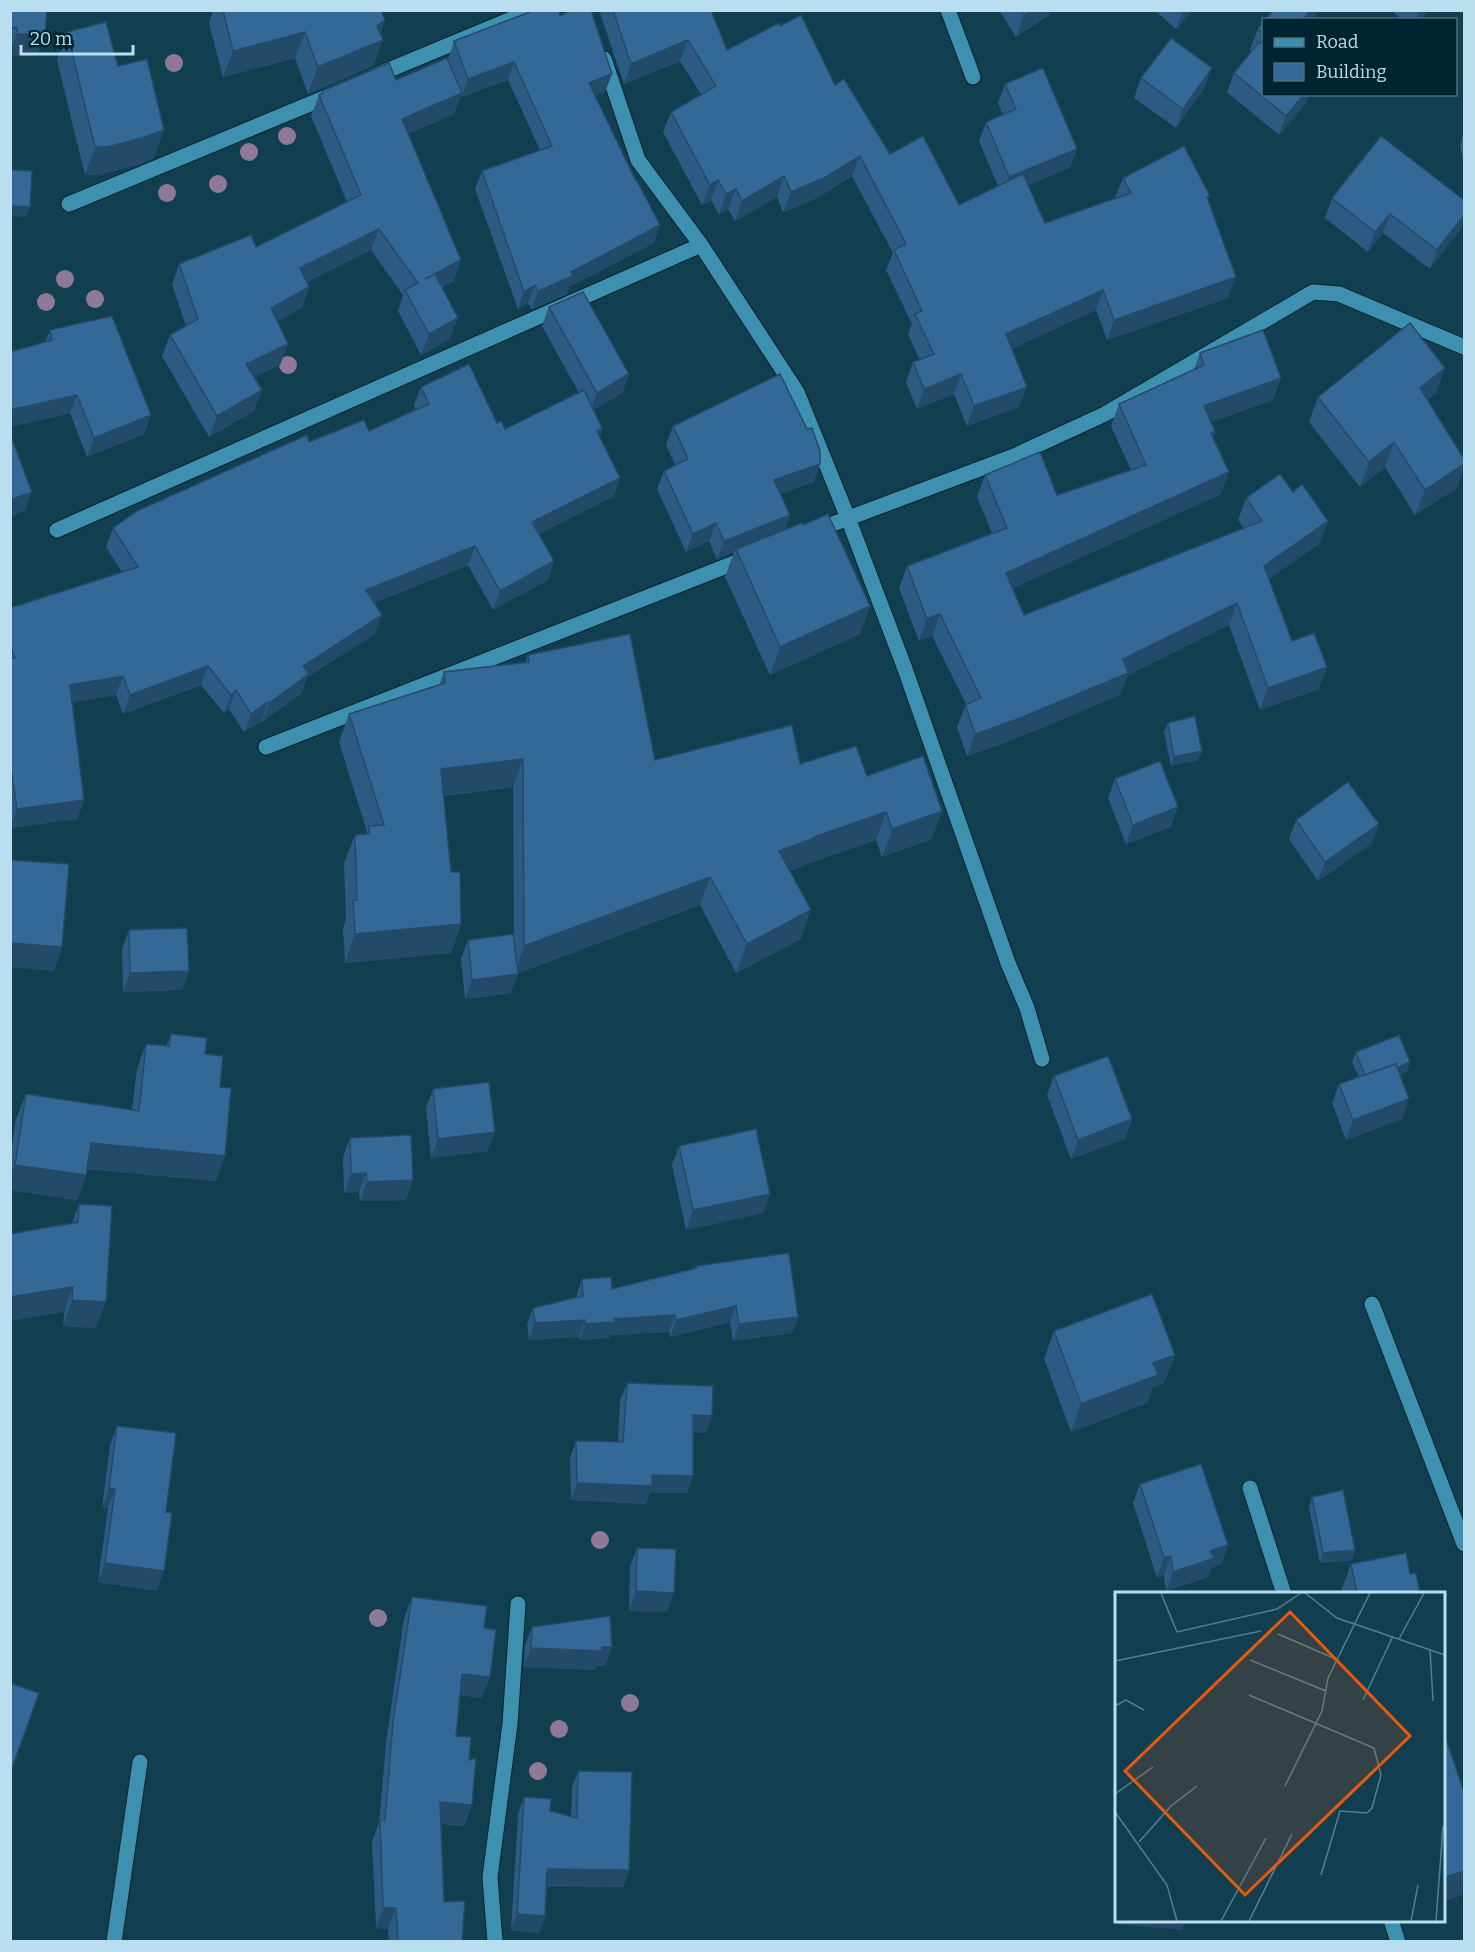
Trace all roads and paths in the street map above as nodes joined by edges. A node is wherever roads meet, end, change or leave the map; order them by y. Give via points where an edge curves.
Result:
1 (533, 10) edge
2 (948, 10) edge
3 (599, 43) edge
4 (973, 77) dead end
5 (69, 204) dead end
6 (700, 245) junction
7 (1464, 347) edge
8 (848, 518) junction
9 (57, 530) dead end
10 (804, 535) edge
11 (760, 553) edge
12 (266, 747) dead end
13 (1042, 1059) dead end
14 (1372, 1304) dead end
15 (1250, 1488) dead end
16 (1464, 1544) edge
17 (1284, 1592) edge
18 (518, 1604) dead end
19 (140, 1762) dead end
20 (1392, 1922) edge
21 (114, 1941) edge
22 (495, 1941) edge
23 (1398, 1941) edge

1 - 5 street
2 - 4 street
3 - 6 street via 638,160
6 - 8 street via 797,392
6 - 9 street
7 - 8 street via 1338,294 1312,292 1105,414 1014,456
8 - 10 street
8 - 13 street via 1027,1008
11 - 12 street
14 - 16 street
15 - 17 street
18 - 22 street via 510,1724 490,1877
19 - 21 street
20 - 23 street

